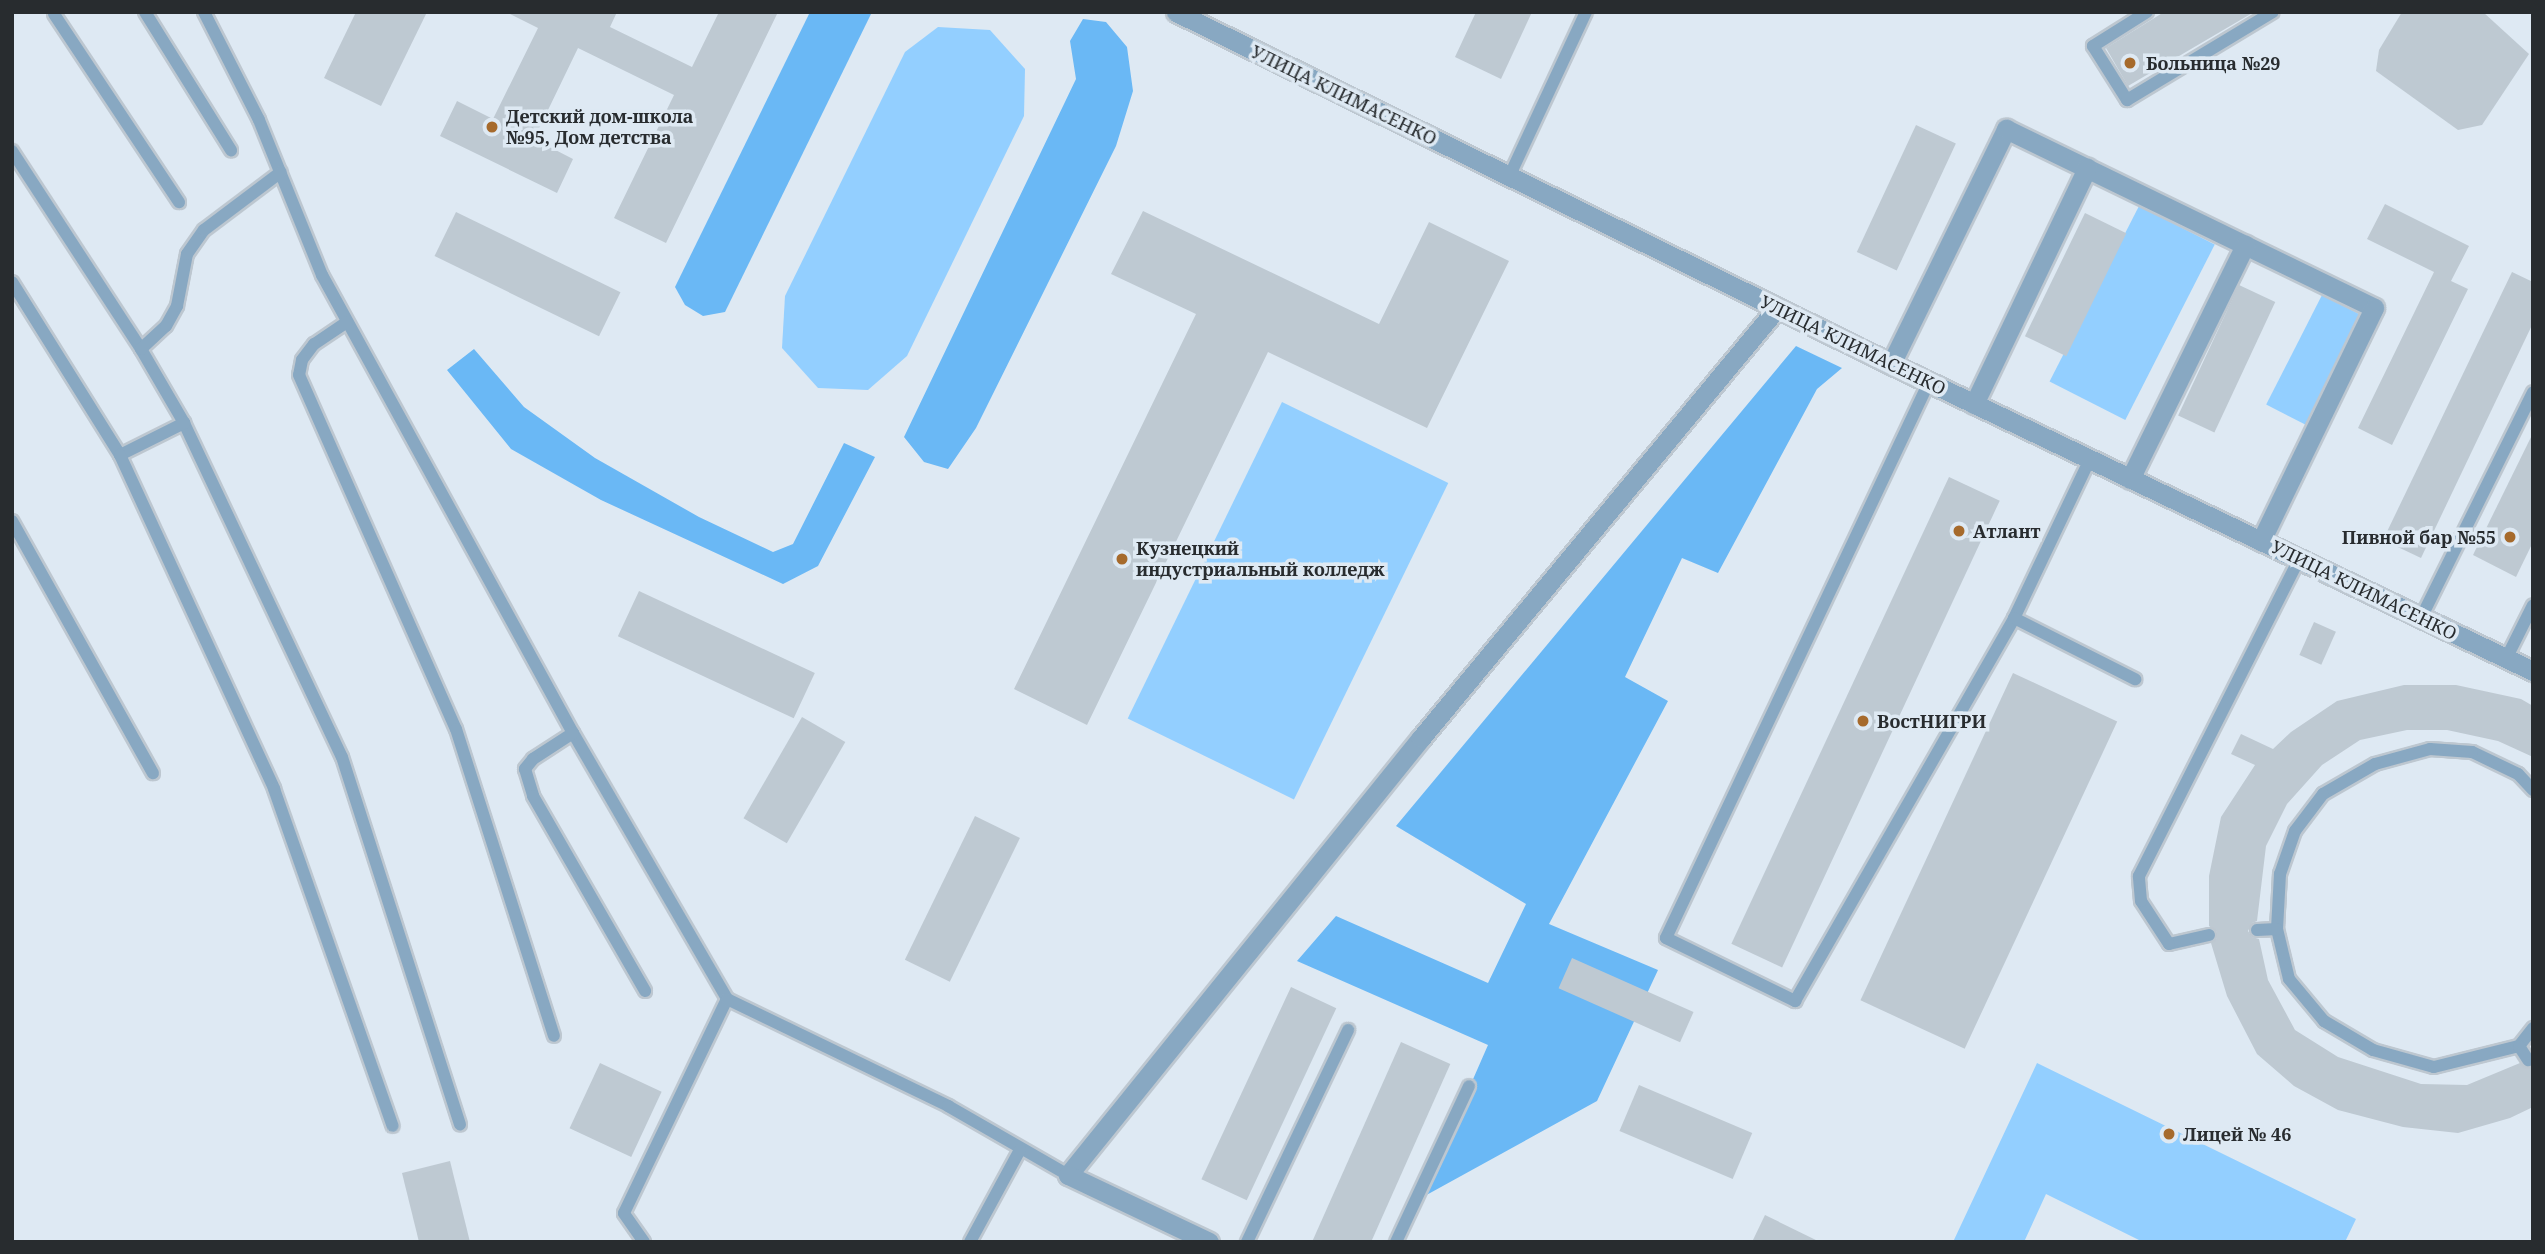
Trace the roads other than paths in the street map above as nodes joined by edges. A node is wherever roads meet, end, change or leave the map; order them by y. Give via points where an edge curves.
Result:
1 (145, 12) edge
2 (204, 12) edge
3 (1175, 12) edge
4 (1586, 12) edge
5 (2147, 12) edge
6 (2273, 12) edge
7 (55, 13) edge
8 (231, 150) dead end
9 (12, 151) edge
10 (2087, 168) junction
11 (281, 172) junction
12 (1509, 177) junction
13 (179, 202) dead end
14 (2245, 245) junction
15 (12, 282) edge
16 (1777, 308) junction
17 (347, 322) junction
18 (141, 349) junction
19 (1891, 364) junction
20 (1929, 382) junction
21 (2533, 392) edge
22 (1974, 404) junction
23 (184, 423) junction
24 (120, 455) junction
25 (2090, 459) junction
26 (2130, 478) junction
27 (12, 521) edge
28 (2261, 541) junction
29 (2299, 559) junction
30 (2533, 605) edge
31 (2014, 618) junction
32 (2421, 618) junction
33 (2506, 659) junction
34 (2533, 671) edge
35 (2135, 679) dead end
36 (573, 733) junction
37 (153, 773) dead end
38 (2533, 790) edge
39 (2277, 929) junction
40 (2257, 930) dead end
41 (2209, 935) dead end
42 (645, 991) dead end
43 (727, 999) junction
44 (2533, 1028) edge
45 (1348, 1030) dead end
46 (554, 1036) dead end
47 (2519, 1046) junction
48 (2528, 1060) dead end
49 (1469, 1086) dead end
50 (460, 1125) dead end
51 (393, 1126) dead end
52 (1020, 1150) junction
53 (1068, 1175) junction
54 (644, 1242) edge
55 (970, 1242) edge
56 (1209, 1242) edge
57 (1247, 1242) edge
58 (1396, 1242) edge

1 - 8 lane
2 - 11 lane
3 - 12 street, УЛИЦА КЛИМАСЕНКО
4 - 12 lane
5 - 6 lane via 2093,47 2127,100
7 - 13 lane
9 - 18 lane
10 - 14 street
10 - 19 street via 2007,129
10 - 22 street
11 - 17 lane via 322,275
11 - 18 lane via 204,230 187,254 177,306 166,326
12 - 16 street, УЛИЦА КЛИМАСЕНКО
14 - 26 street
14 - 28 street via 2374,308
15 - 24 lane
16 - 19 street, УЛИЦА КЛИМАСЕНКО
16 - 53 street
17 - 36 lane
17 - 46 lane via 314,344 302,360 299,375 456,729
18 - 23 lane
19 - 20 street, УЛИЦА КЛИМАСЕНКО
20 - 22 street, УЛИЦА КЛИМАСЕНКО
20 - 31 lane via 1666,937 1796,1001
21 - 32 lane
22 - 25 street, УЛИЦА КЛИМАСЕНКО
23 - 24 lane
23 - 50 lane via 342,757
24 - 51 lane via 274,789
25 - 26 street, УЛИЦА КЛИМАСЕНКО
25 - 31 lane
26 - 28 street, УЛИЦА КЛИМАСЕНКО
27 - 37 lane
28 - 29 street, УЛИЦА КЛИМАСЕНКО
29 - 32 street, УЛИЦА КЛИМАСЕНКО
29 - 41 lane via 2138,876 2141,901 2169,944
30 - 33 lane
31 - 35 lane
32 - 33 street, УЛИЦА КЛИМАСЕНКО
33 - 34 street, УЛИЦА КЛИМАСЕНКО
36 - 42 lane via 525,769 533,796
36 - 43 lane
38 - 39 lane via 2518,774 2472,752 2430,749 2375,764 2323,794 2295,831 2280,874
39 - 40 lane
39 - 47 lane via 2289,979 2324,1021 2373,1050 2434,1067
43 - 52 lane via 948,1106
43 - 54 lane via 624,1213
44 - 47 lane
45 - 57 lane
47 - 48 lane
49 - 58 lane
52 - 53 lane
52 - 55 lane
53 - 56 street

